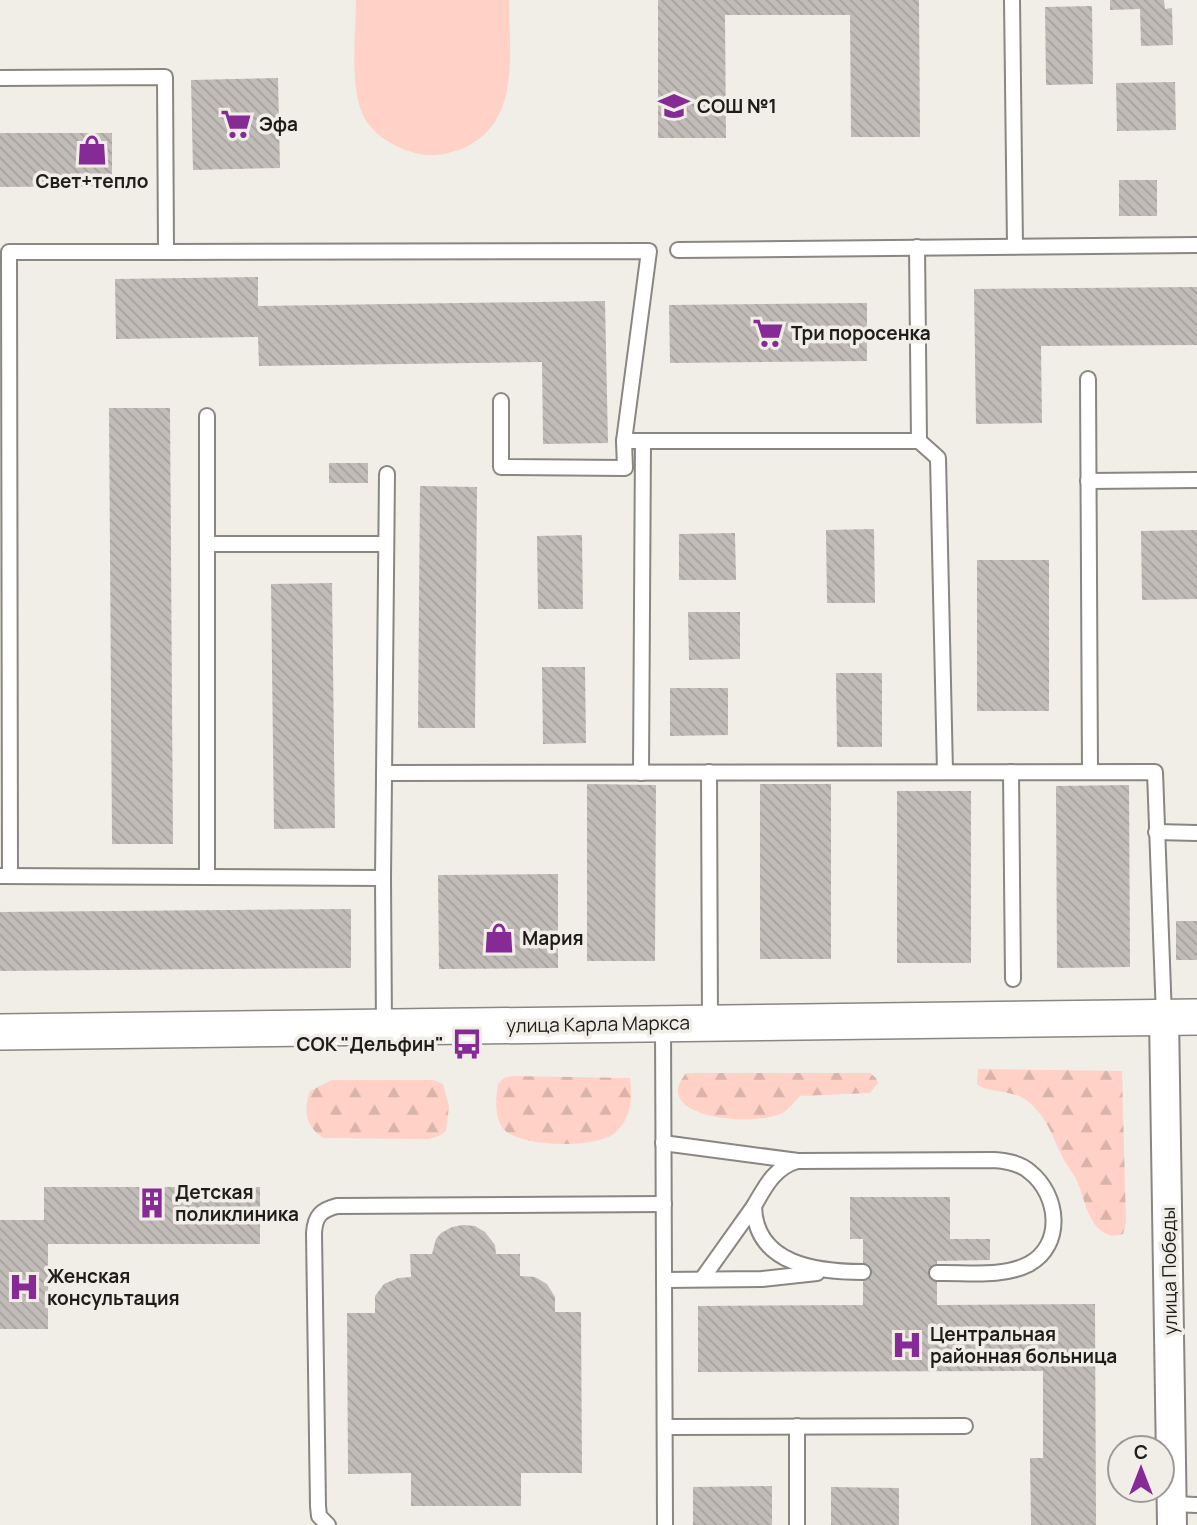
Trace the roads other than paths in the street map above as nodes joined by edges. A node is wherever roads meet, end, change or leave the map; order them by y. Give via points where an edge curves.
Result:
1 (1012, 0) edge
2 (0, 78) edge
3 (1197, 244) edge
4 (1015, 246) junction
5 (917, 247) junction
6 (678, 250) dead end
7 (166, 252) junction
8 (1088, 379) dead end
9 (501, 401) dead end
10 (207, 416) dead end
11 (625, 441) junction
12 (643, 441) junction
13 (919, 441) junction
14 (387, 474) dead end
15 (1197, 480) edge
16 (1088, 481) junction
17 (207, 544) junction
18 (386, 544) junction
19 (709, 772) junction
20 (946, 772) junction
21 (1011, 772) junction
22 (1090, 772) junction
23 (384, 773) junction
24 (641, 773) junction
25 (1156, 832) junction
26 (1197, 832) edge
27 (5, 875) edge
28 (207, 877) junction
29 (383, 878) junction
30 (1013, 979) dead end
31 (1180, 1017) edge
32 (663, 1023) junction
33 (710, 1023) junction
34 (384, 1027) junction
35 (0, 1032) edge
36 (663, 1143) junction
37 (798, 1161) junction
38 (664, 1204) junction
39 (754, 1206) junction
40 (829, 1272) junction
41 (863, 1272) dead end
42 (937, 1273) dead end
43 (702, 1279) junction
44 (664, 1280) junction
45 (797, 1426) junction
46 (965, 1426) dead end
47 (665, 1427) junction
48 (1181, 1511) edge
49 (327, 1525) edge
50 (665, 1525) edge
51 (797, 1525) edge

1 - 4 lane
2 - 7 lane via 164,77
3 - 4 lane
4 - 5 lane
5 - 6 lane
5 - 13 lane
7 - 11 lane via 649,251
7 - 27 lane via 9,252
8 - 16 lane
9 - 11 lane via 501,467 625,468
10 - 17 lane
11 - 12 lane
12 - 13 lane
12 - 24 lane
13 - 20 lane via 938,458
14 - 18 lane
15 - 16 lane
16 - 22 lane
17 - 18 lane
17 - 28 lane
18 - 23 lane
19 - 20 lane
19 - 24 lane
19 - 33 lane
20 - 21 lane
21 - 22 lane
21 - 30 lane
22 - 25 lane via 1155,772
23 - 24 lane
23 - 29 lane
25 - 26 lane
25 - 31 lane
27 - 28 lane
28 - 29 lane
29 - 34 lane
31 - 33 street, улица Карла Маркса
31 - 48 street, улица Победы
32 - 33 street, улица Карла Маркса
32 - 34 street, улица Карла Маркса
32 - 36 lane
34 - 35 street, улица Карла Маркса
36 - 37 lane
36 - 38 lane
37 - 39 lane via 771,1178
37 - 42 lane via 994,1160 1032,1173 1048,1198 1054,1223 1051,1242 1040,1257 1011,1271
38 - 44 lane
38 - 49 lane via 337,1206 324,1210 315,1220 313,1233 317,1506
39 - 40 lane via 759,1230 773,1248 795,1263
39 - 43 lane
40 - 41 lane
40 - 43 lane
43 - 44 lane
44 - 47 lane
45 - 46 lane
45 - 47 lane
45 - 51 lane
47 - 50 lane

